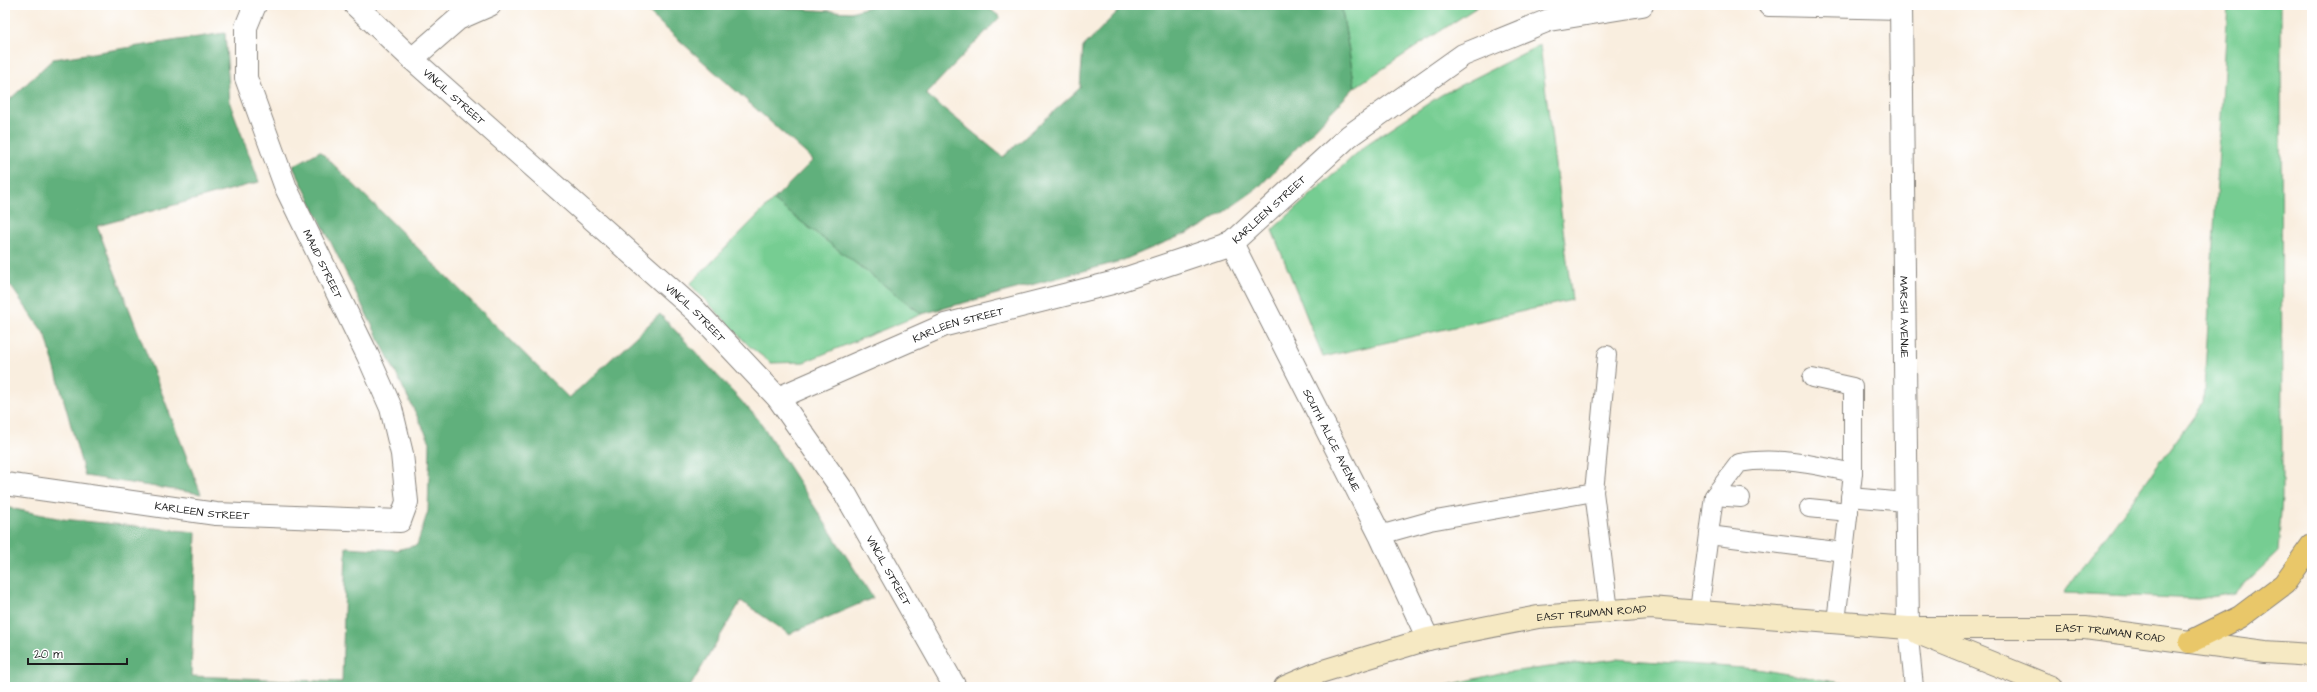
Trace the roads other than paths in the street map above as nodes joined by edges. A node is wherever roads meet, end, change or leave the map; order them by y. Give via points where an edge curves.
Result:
1 (255, 5) edge
2 (355, 5) edge
3 (490, 5) edge
4 (1642, 5) edge
5 (1769, 5) edge
6 (1901, 6) edge
7 (412, 59) junction
8 (1232, 243) junction
9 (1607, 355) dead end
10 (1812, 378) dead end
11 (778, 398) junction
12 (1853, 473) junction
13 (5, 484) edge
14 (1594, 492) junction
15 (1714, 496) junction
16 (1741, 498) dead end
17 (1906, 502) junction
18 (1849, 505) junction
19 (1809, 508) dead end
20 (400, 521) joint
21 (1380, 535) junction
22 (1709, 535) junction
23 (2312, 545) edge
24 (1844, 552) junction
25 (1609, 611) junction
26 (1699, 611) junction
27 (1836, 622) junction
28 (1908, 628) junction
29 (1428, 639) junction
30 (2190, 642) junction
31 (2312, 655) edge
32 (955, 687) edge
33 (1285, 687) edge
34 (1914, 687) edge
35 (2050, 687) edge

1 - 20 street, MAUD STREET via 246,27 246,78 286,188 391,408 402,454 407,502
2 - 7 street, VINCIL STREET
3 - 7 street via 458,19
4 - 8 street, KARLEEN STREET via 1549,20 1463,55 1349,136
5 - 6 street
6 - 17 street, MARSH AVENUE
7 - 11 street, VINCIL STREET via 697,312
8 - 11 street, KARLEEN STREET via 1112,283 945,325
8 - 21 street, SOUTH ALICE AVENUE
9 - 14 lane
10 - 12 lane via 1853,387
11 - 32 street, VINCIL STREET via 846,494
12 - 15 lane via 1822,466 1756,459 1740,463
12 - 18 lane
13 - 20 street, KARLEEN STREET via 216,514
14 - 21 lane via 1430,521
14 - 25 lane
15 - 16 lane
15 - 22 lane
17 - 18 lane
17 - 28 street, MARSH AVENUE
18 - 19 lane
18 - 24 lane
21 - 29 street, SOUTH ALICE AVENUE
22 - 24 lane
22 - 26 lane
23 - 30 highway via 2284,584 2240,617
24 - 27 lane
25 - 26 main road, EAST TRUMAN ROAD via 1650,608
25 - 29 main road, EAST TRUMAN ROAD via 1538,618
26 - 27 main road, EAST TRUMAN ROAD
27 - 28 main road, EAST TRUMAN ROAD
28 - 30 main road, EAST TRUMAN ROAD via 2085,628
28 - 34 lane
28 - 35 main road, EAST TRUMAN ROAD
29 - 33 main road, EAST TRUMAN ROAD via 1320,672
30 - 31 main road, EAST TRUMAN ROAD

